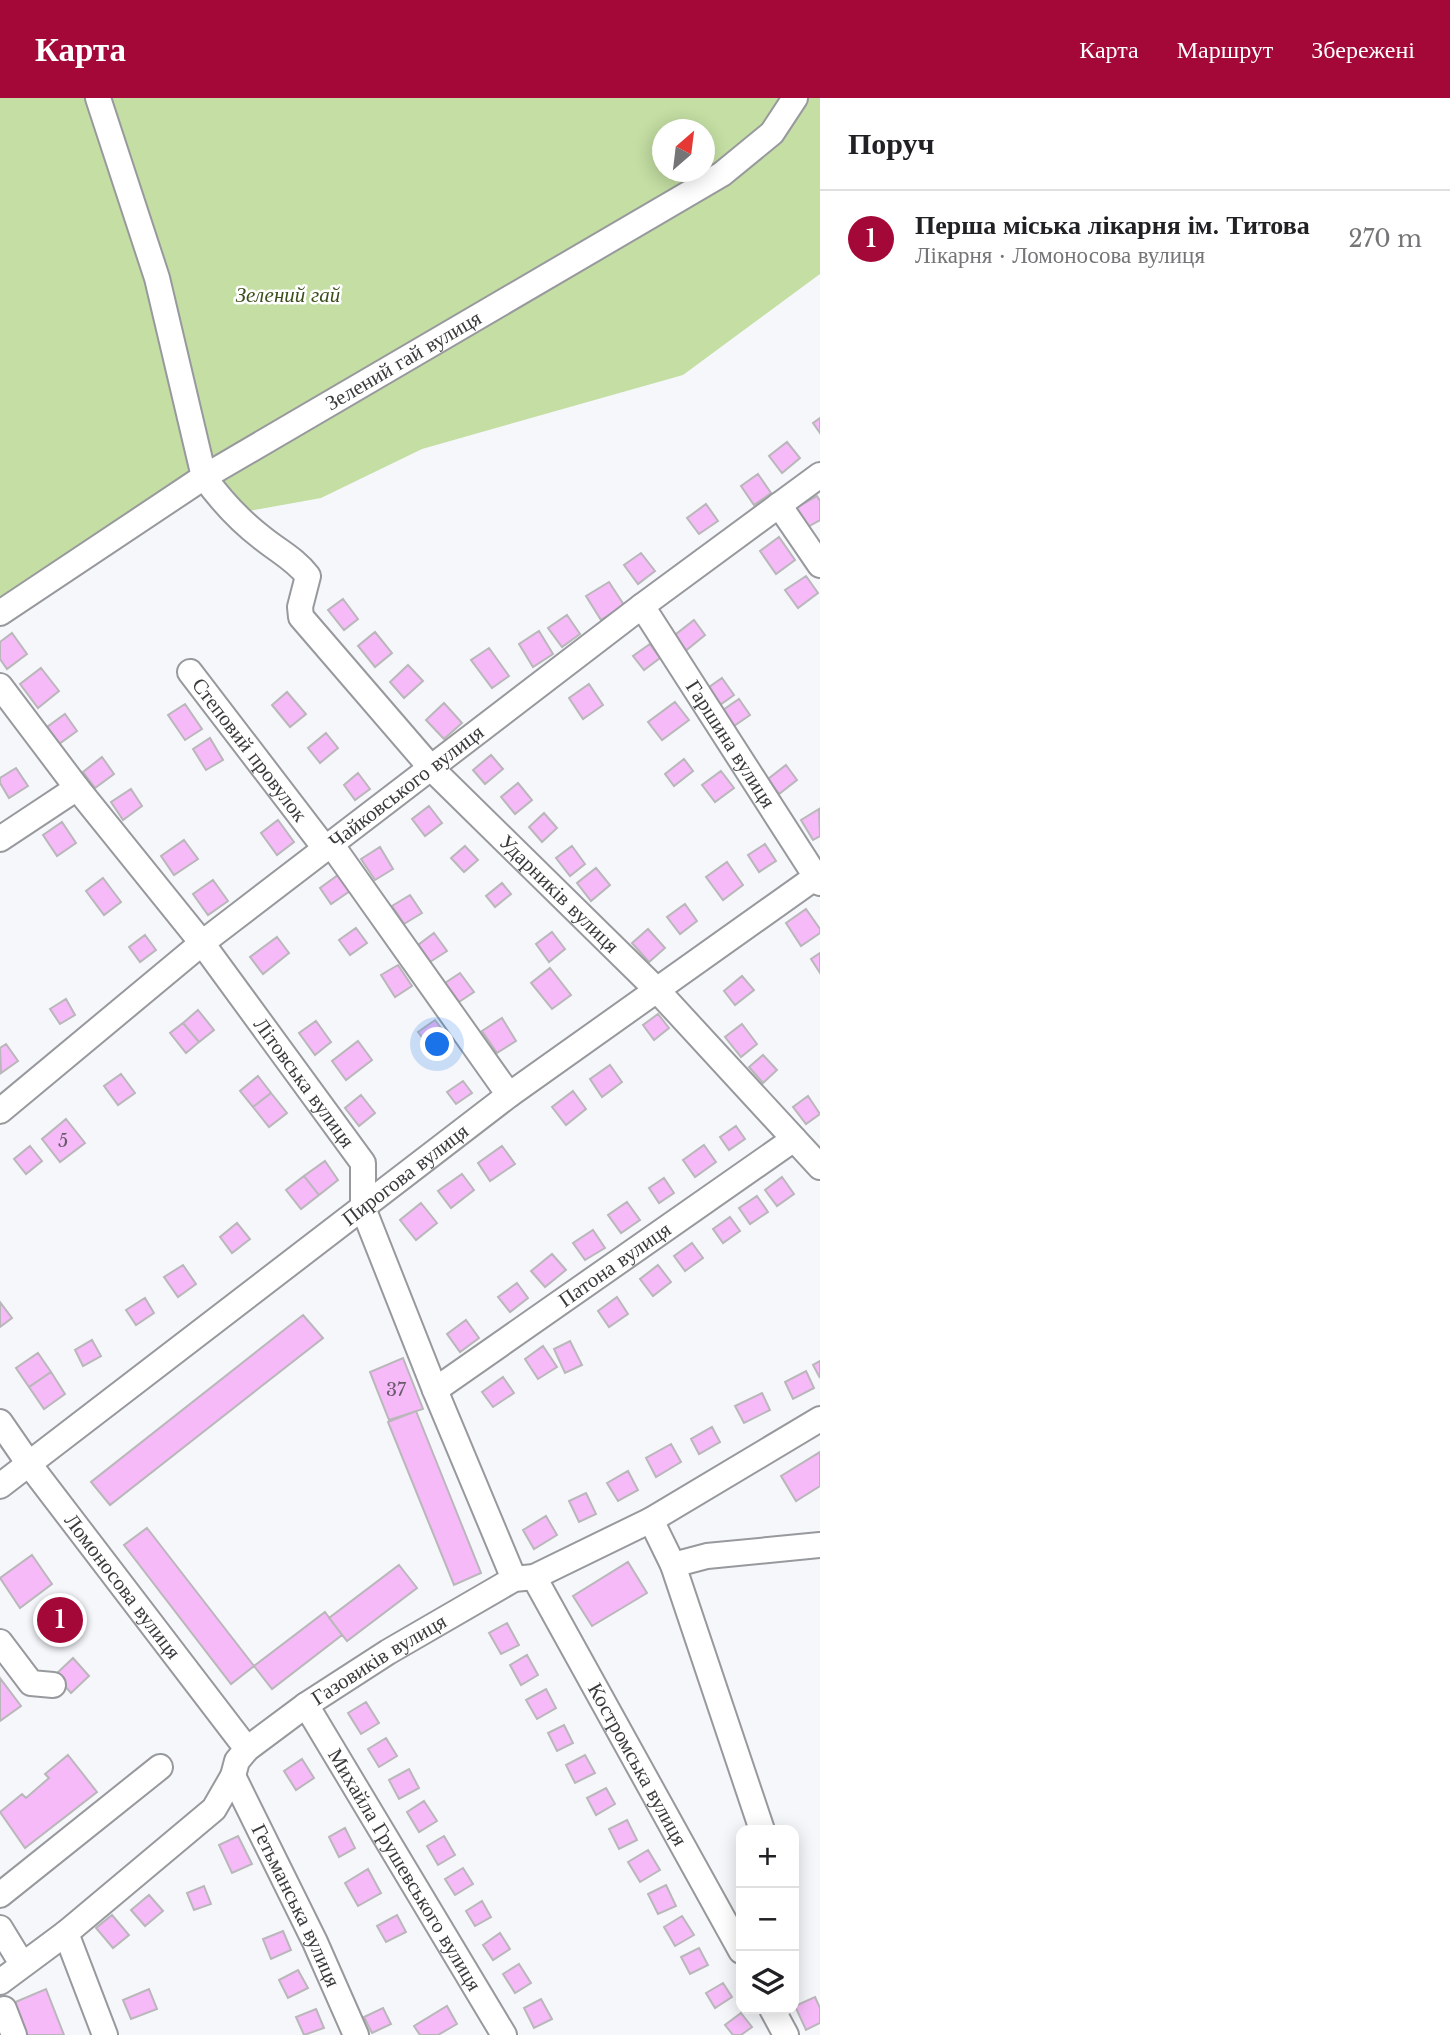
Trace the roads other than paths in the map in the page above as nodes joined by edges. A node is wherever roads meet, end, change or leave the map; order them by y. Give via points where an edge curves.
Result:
1 (98, 98) edge
2 (795, 98) edge
3 (820, 475) edge
4 (204, 477) junction
5 (779, 505) junction
6 (820, 565) edge
7 (642, 606) junction
8 (0, 613) edge
9 (191, 672) dead end
10 (0, 686) edge
11 (432, 769) junction
12 (78, 788) junction
13 (0, 839) edge
14 (331, 844) junction
15 (819, 878) edge
16 (202, 943) junction
17 (656, 989) junction
18 (509, 1095) junction
19 (2, 1105) edge
20 (794, 1139) junction
21 (820, 1167) edge
22 (363, 1208) junction
23 (435, 1390) junction
24 (820, 1419) edge
25 (0, 1422) edge
26 (29, 1464) junction
27 (0, 1486) edge
28 (651, 1520) junction
29 (820, 1545) edge
30 (673, 1565) junction
31 (524, 1578) junction
32 (0, 1642) edge
33 (53, 1685) dead end
34 (306, 1706) junction
35 (247, 1749) junction
36 (160, 1767) dead end
37 (233, 1776) junction
38 (760, 1825) edge
39 (0, 1895) edge
40 (0, 1928) edge
41 (66, 1933) junction
42 (736, 1942) edge
43 (22, 1964) junction
44 (0, 1982) edge
45 (4, 2009) dead end
46 (775, 2014) edge
47 (14, 2035) edge
48 (105, 2035) edge
49 (356, 2035) edge
50 (504, 2035) edge
51 (786, 2035) edge

1 - 4 street via 157,278
2 - 4 street, Зелений гай вулиця via 772,133 722,174
3 - 5 street, Чайковського вулиця
4 - 8 street, Зелений гай вулиця
4 - 11 street, Ударників вулиця via 258,536 297,562 308,576 301,617
5 - 6 street
5 - 7 street, Чайковського вулиця
7 - 11 street, Чайковського вулиця
7 - 15 street, Гаршина вулиця
9 - 14 street, Степовий провулок via 321,843
10 - 12 street, Літовська вулиця
11 - 14 street, Чайковського вулиця
11 - 17 street, Ударників вулиця
12 - 13 street
12 - 16 street, Літовська вулиця
14 - 16 street, Чайковського вулиця
14 - 18 street, Степовий провулок
15 - 17 street, Пирогова вулиця
16 - 19 street, Чайковського вулиця
16 - 22 street, Літовська вулиця via 363,1163
17 - 18 street, Пирогова вулиця
17 - 20 street, Ударників вулиця
18 - 22 street, Пирогова вулиця
20 - 21 street, Ударників вулиця
20 - 23 street, Патона вулиця
22 - 23 street, Літовська вулиця
22 - 26 street, Пирогова вулиця
23 - 31 street, Літовська вулиця
24 - 28 street, Газовиків вулиця
25 - 26 street, Ломоносова вулиця
26 - 27 street, Пирогова вулиця
26 - 35 street, Ломоносова вулиця
28 - 30 street
28 - 31 street, Газовиків вулиця
29 - 30 street via 707,1556
30 - 38 street
31 - 34 street, Газовиків вулиця via 388,1651
31 - 42 street, Костромська вулиця
32 - 33 street via 31,1682
34 - 35 street, Газовиків вулиця
34 - 50 street, Михайла Грушевського вулиця
35 - 37 street, Газовиків вулиця
36 - 39 street
37 - 41 street, Газовиків вулиця via 214,1809
37 - 49 street, Гетьманська вулиця
40 - 43 street
41 - 43 street, Газовиків вулиця
41 - 48 street
43 - 44 street, Газовиків вулиця
45 - 47 street
46 - 51 street

